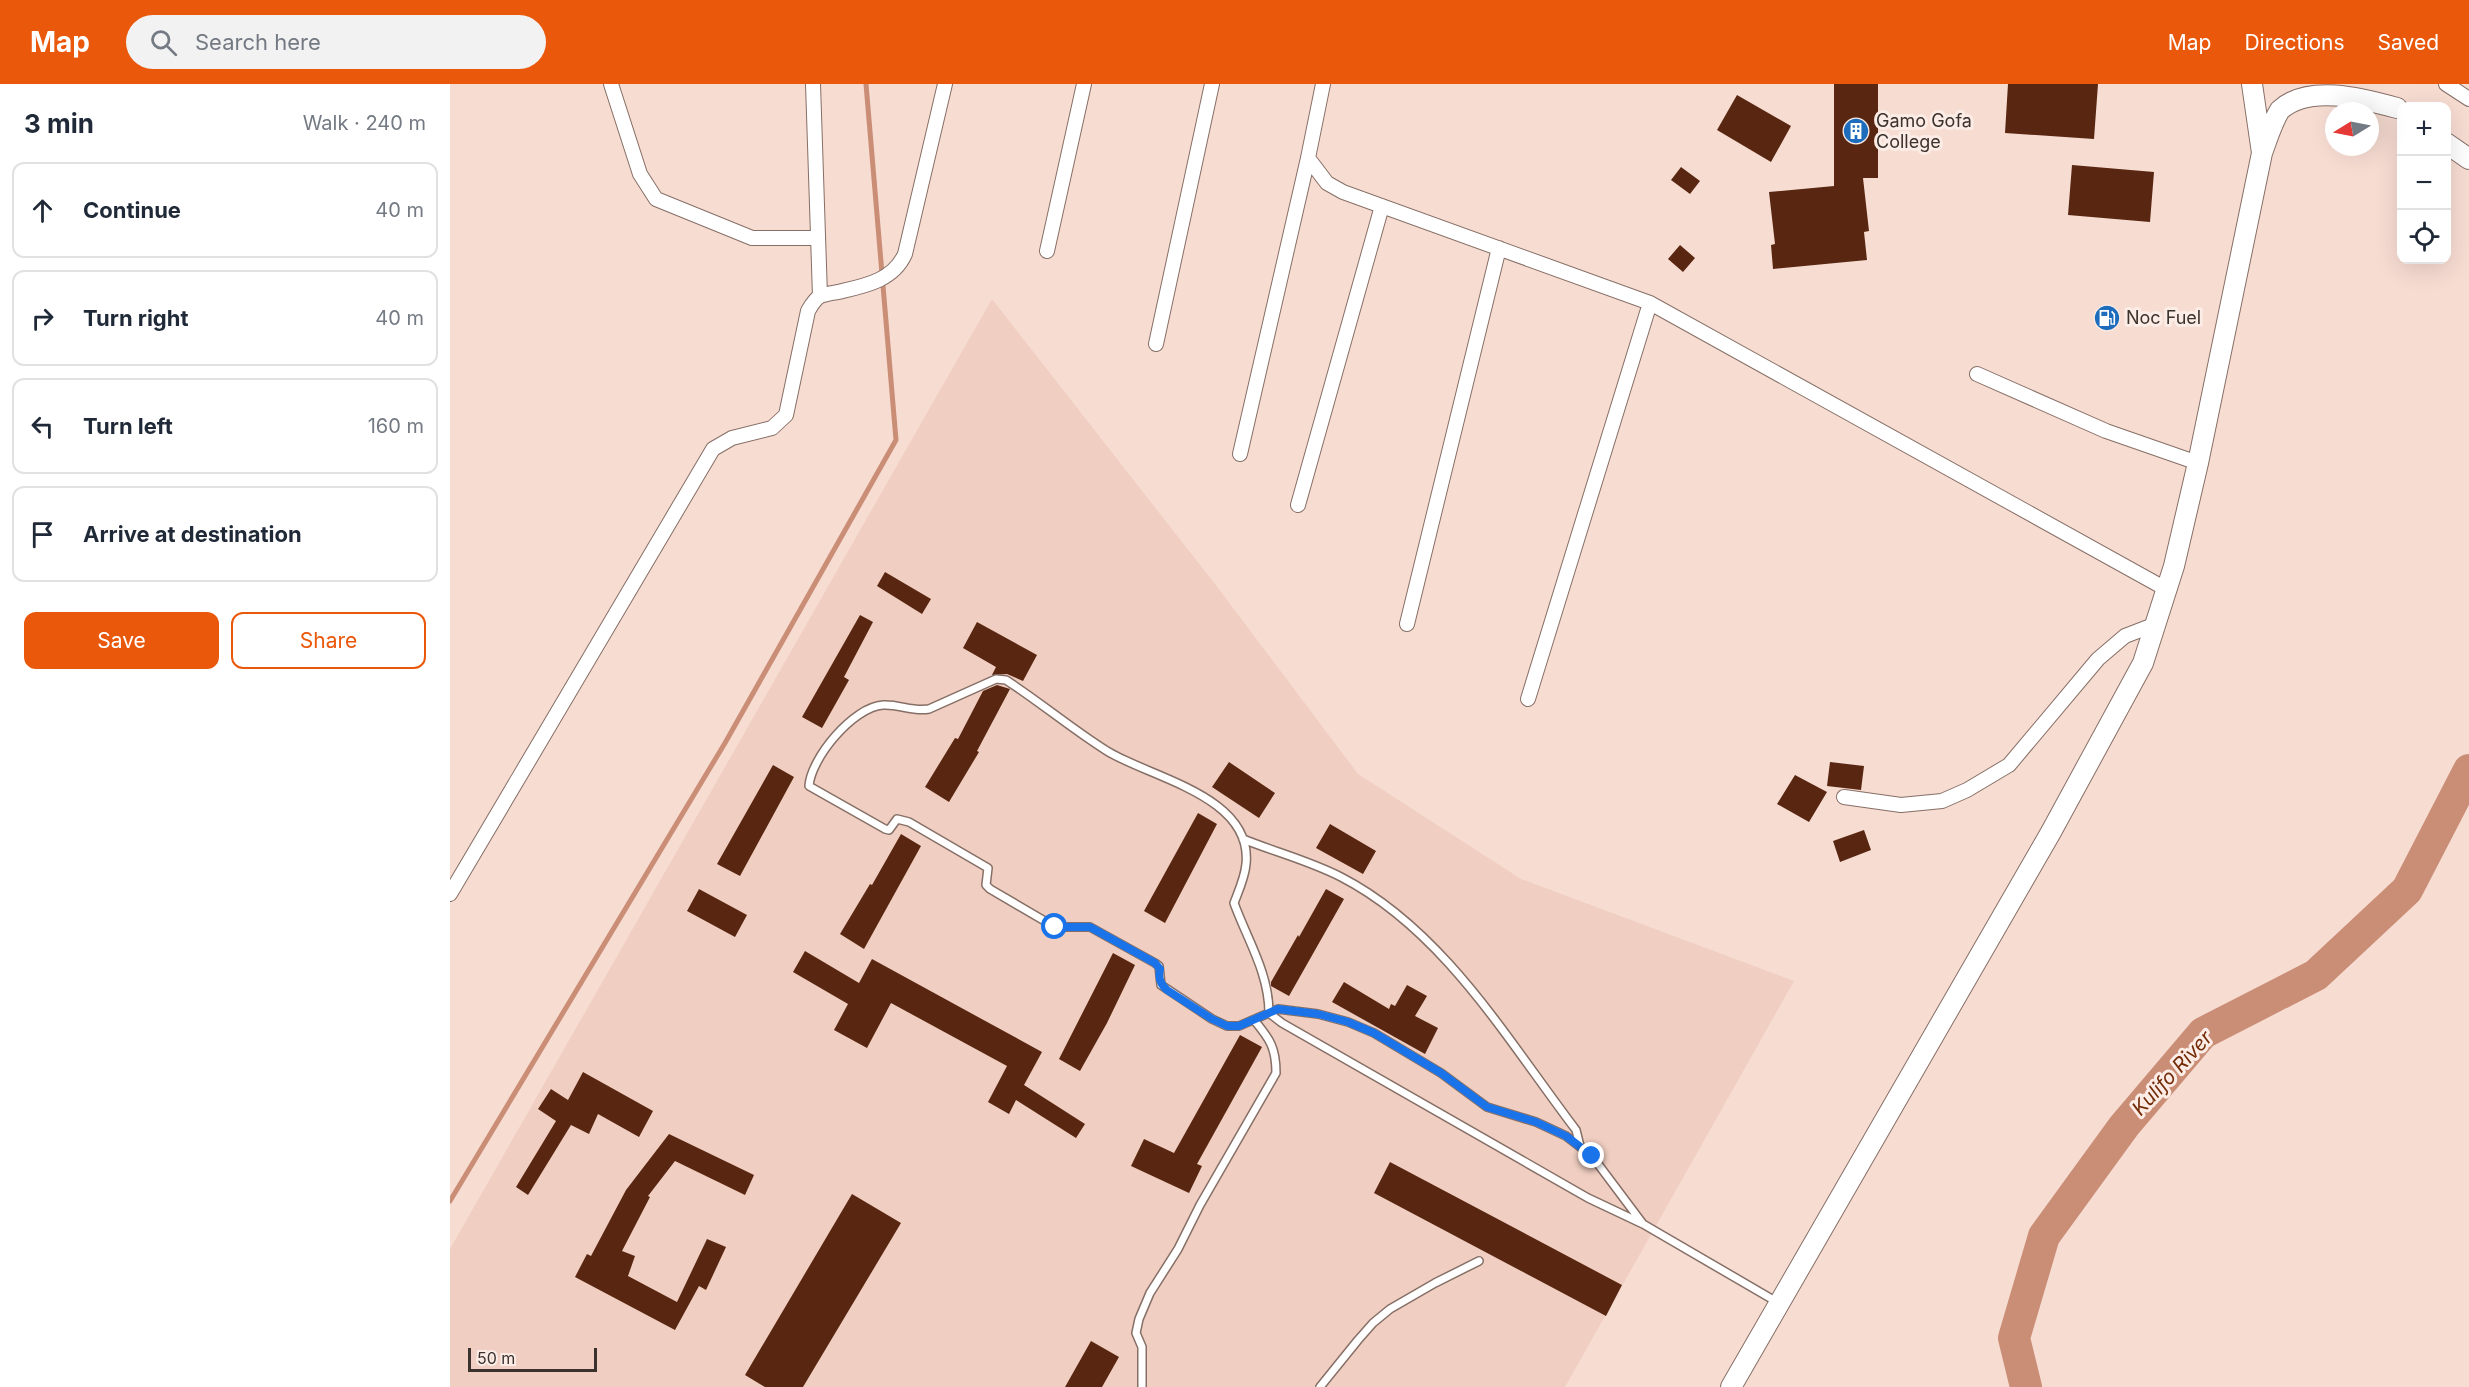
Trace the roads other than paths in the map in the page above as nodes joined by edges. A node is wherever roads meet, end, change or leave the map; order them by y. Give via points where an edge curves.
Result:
1 (610, 84) edge
2 (813, 84) edge
3 (945, 84) edge
4 (1084, 84) edge
5 (1212, 84) edge
6 (1323, 84) edge
7 (2252, 84) edge
8 (2363, 84) edge
9 (2446, 84) edge
10 (2469, 99) edge
11 (2397, 109) edge
12 (2397, 109) edge
13 (2451, 146) edge
14 (2262, 153) junction
15 (1308, 158) junction
16 (2469, 159) edge
17 (1382, 206) junction
18 (818, 238) junction
19 (1499, 248) junction
20 (1047, 251) dead end
21 (820, 296) junction
22 (1650, 303) junction
23 (1156, 344) dead end
24 (1977, 374) dead end
25 (1240, 454) dead end
26 (2198, 463) junction
27 (1298, 506) dead end
28 (2166, 589) junction
29 (1407, 624) dead end
30 (2156, 624) junction
31 (1528, 699) dead end
32 (1844, 797) dead end
33 (1243, 839) junction
34 (450, 894) edge
35 (1269, 1013) junction
36 (1254, 1020) junction
37 (1580, 1146) junction
38 (1643, 1224) junction
39 (1479, 1261) dead end
40 (1779, 1303) junction
41 (1143, 1387) edge
42 (1320, 1387) edge
43 (1731, 1387) edge

1 - 18 street via 640,174 656,199 752,238
2 - 18 street
3 - 21 street via 905,254 893,273 865,286
4 - 20 street
5 - 23 street
6 - 15 street
7 - 14 street
8 - 12 street
9 - 10 street
11 - 14 street via 2332,91 2303,92 2279,112
13 - 16 street
14 - 26 street
15 - 17 street via 1327,183
15 - 25 street
17 - 19 street
17 - 27 street
18 - 21 street
19 - 22 street
19 - 29 street
21 - 34 street via 808,311 786,415 772,428 732,438 713,449
22 - 28 street
22 - 31 street
24 - 26 street via 2106,431
26 - 28 street
28 - 30 street
30 - 32 street via 2125,636 2098,659 2009,765 1967,790 1942,801 1901,806
30 - 40 street via 2143,663 2051,832
33 - 35 lane via 1247,861 1234,903 1263,970
33 - 36 lane via 1234,820 1210,799 1106,750 1006,680 985,682 929,709 918,711 885,704 873,707 835,734 809,786 885,829 902,819 984,865 989,872 986,885 990,889 1055,927 1090,927 1155,963 1160,969 1161,985 1212,1019 1227,1026
33 - 37 lane via 1341,877 1407,921 1495,1019 1576,1130
35 - 36 lane
35 - 37 lane via 1278,1009 1318,1014 1374,1033 1441,1073 1487,1107 1536,1122
35 - 38 lane via 1578,1192
36 - 41 lane via 1276,1054 1276,1073 1150,1293 1136,1334 1142,1347
37 - 38 lane via 1592,1156
38 - 40 lane
39 - 42 lane via 1390,1309 1373,1323
40 - 43 street

